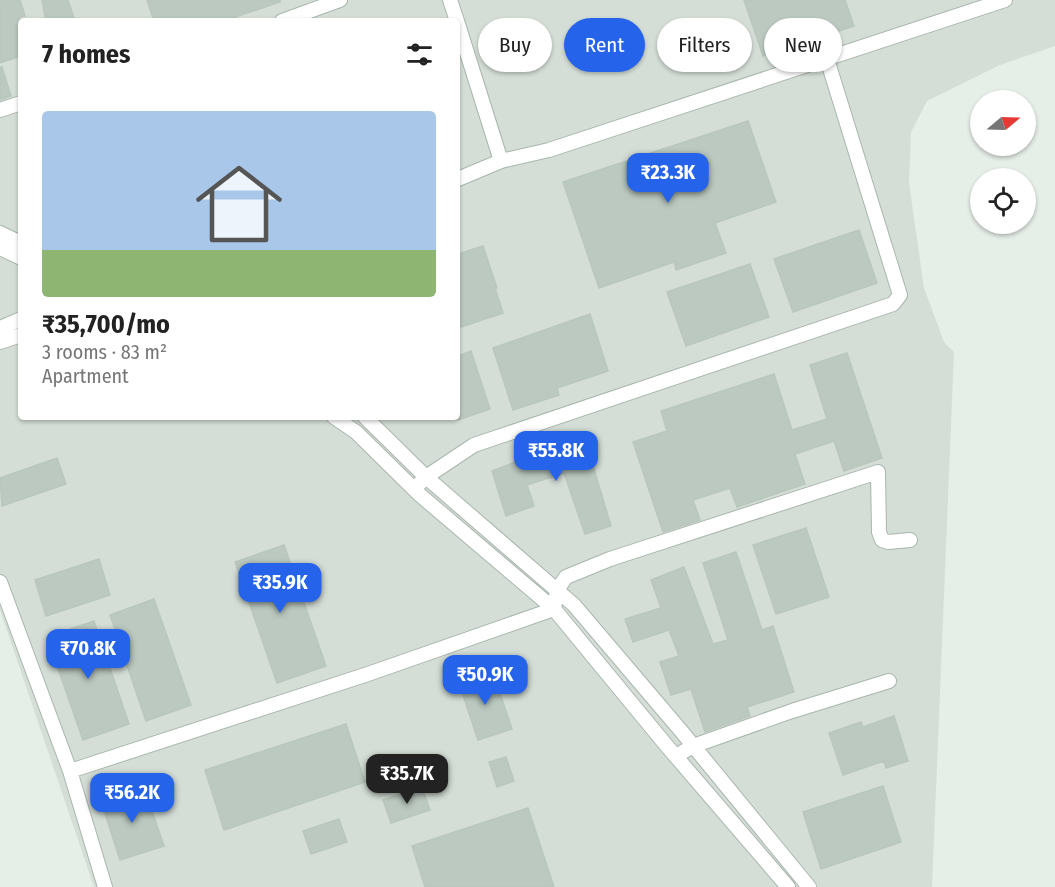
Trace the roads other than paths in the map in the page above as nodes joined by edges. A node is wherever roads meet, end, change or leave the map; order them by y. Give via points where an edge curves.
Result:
1 (340, 0) edge
2 (450, 0) edge
3 (1005, 0) edge
4 (290, 18) edge
5 (456, 18) edge
6 (460, 31) edge
7 (842, 54) edge
8 (787, 72) edge
9 (831, 72) edge
10 (18, 104) edge
11 (0, 110) edge
12 (501, 160) junction
13 (460, 178) edge
14 (0, 233) edge
15 (18, 242) edge
16 (0, 248) edge
17 (18, 257) edge
18 (18, 320) edge
19 (0, 328) edge
20 (18, 336) edge
21 (0, 342) edge
22 (338, 420) edge
23 (367, 420) edge
24 (426, 477) junction
25 (414, 489) junction
26 (910, 540) dead end
27 (0, 582) edge
28 (556, 590) junction
29 (554, 609) junction
30 (889, 681) dead end
31 (693, 746) junction
32 (676, 756) junction
33 (70, 771) junction
34 (105, 887) edge
35 (789, 887) edge
36 (809, 887) edge

1 - 4 street
2 - 5 street
3 - 7 street
6 - 12 street
8 - 12 street via 549,150
9 - 24 street via 900,295 893,304 474,445
10 - 11 street
12 - 13 street
14 - 15 street
16 - 17 street
18 - 19 street
20 - 21 street
22 - 25 street via 356,432
23 - 24 street
24 - 25 street
24 - 28 street
25 - 29 street
26 - 28 street via 882,540 878,472 610,559 566,577
27 - 33 street
28 - 29 street
28 - 31 street via 574,605
29 - 32 street
29 - 33 street
30 - 31 street
31 - 32 street
31 - 36 street
32 - 35 street
33 - 34 street

